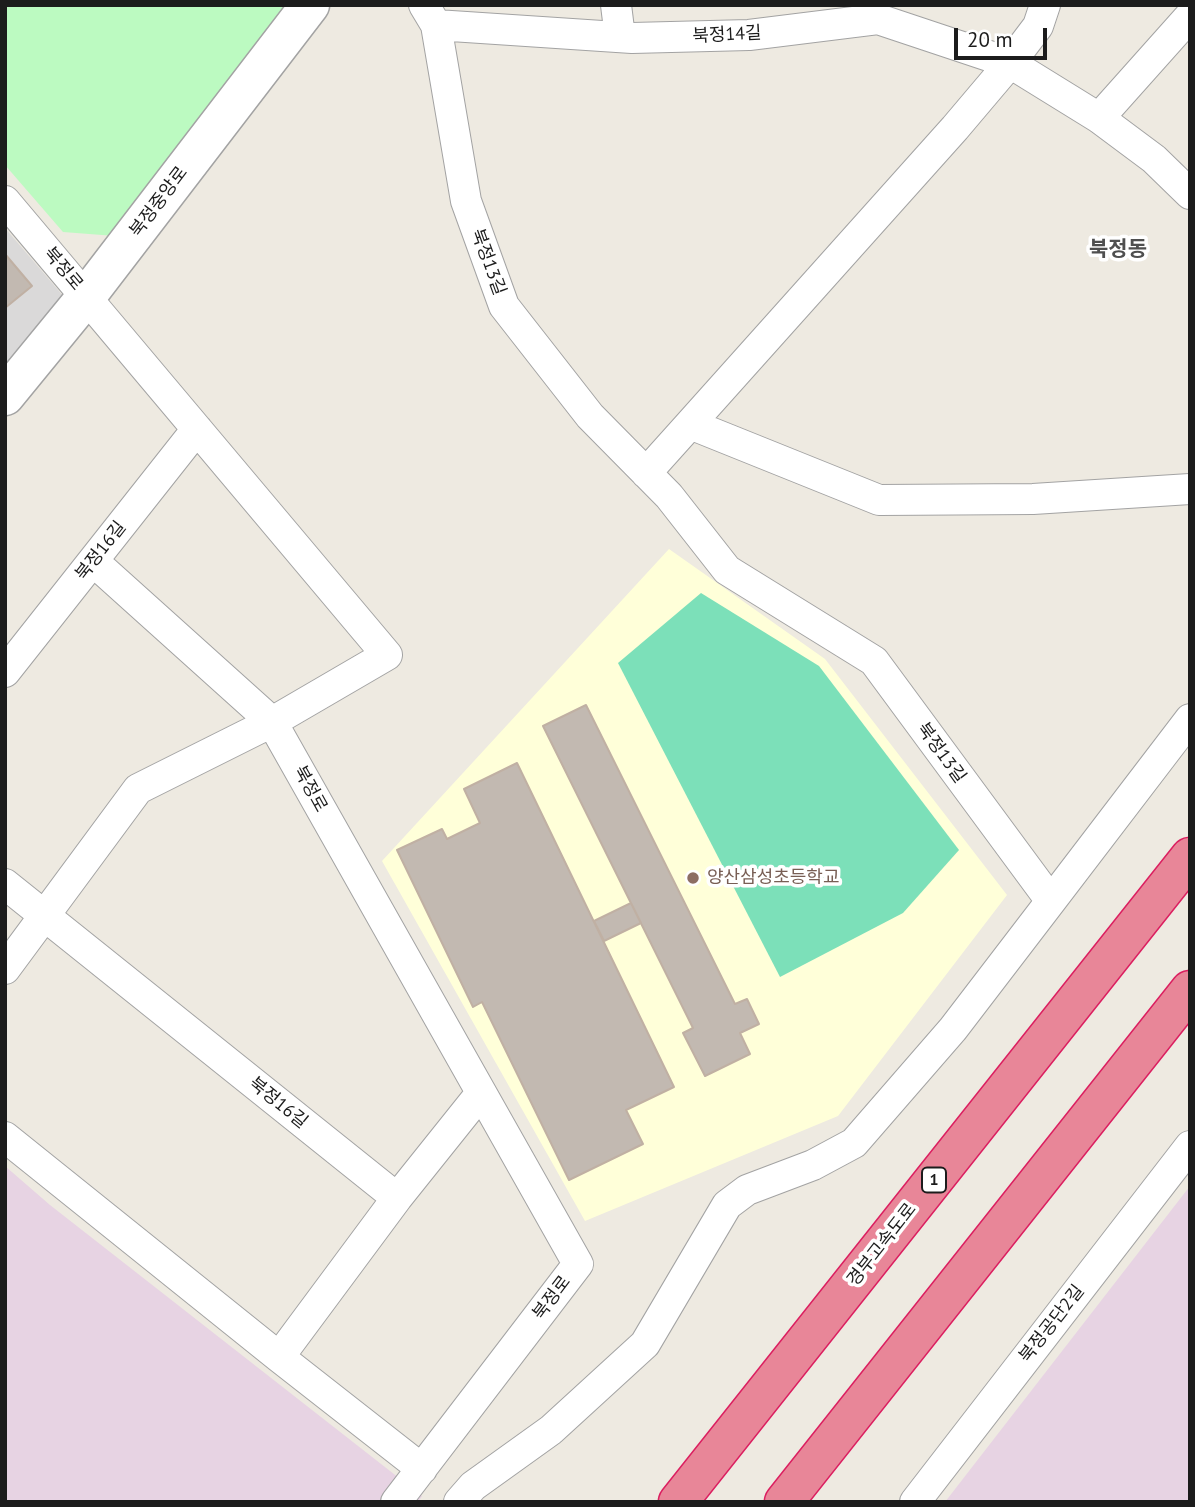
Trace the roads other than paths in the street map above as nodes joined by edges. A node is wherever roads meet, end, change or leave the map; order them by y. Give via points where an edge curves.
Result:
1 (310, 5) edge
2 (616, 5) edge
3 (1045, 5) edge
4 (866, 13) edge
5 (430, 15) edge
6 (1190, 16) edge
7 (620, 37) junction
8 (1010, 63) junction
9 (1099, 118) junction
10 (1188, 189) edge
11 (5, 201) edge
12 (86, 297) junction
13 (5, 396) edge
14 (690, 424) junction
15 (197, 429) junction
16 (646, 473) junction
17 (1190, 489) edge
18 (93, 561) junction
19 (5, 672) edge
20 (1190, 719) edge
21 (272, 722) junction
22 (1190, 857) edge
23 (5, 884) edge
24 (1051, 901) junction
25 (44, 916) junction
26 (5, 969) edge
27 (1190, 990) edge
28 (481, 1093) junction
29 (5, 1137) edge
30 (1190, 1146) edge
31 (397, 1198) junction
32 (279, 1357) junction
33 (422, 1469) junction
34 (396, 1502) edge
35 (458, 1502) edge
36 (678, 1502) edge
37 (783, 1502) edge
38 (915, 1502) edge

1 - 12 street, 북정중앙로
2 - 7 street
3 - 8 street via 1038,26
4 - 7 street, 북정14길 via 749,35
4 - 8 street, 북정14길
5 - 7 street, 북정14길
5 - 16 street, 북정13길 via 466,201 504,306 590,416
6 - 9 street
8 - 9 street, 북정14길
8 - 14 street
9 - 10 street, 북정14길
11 - 12 street, 북정로
12 - 13 street, 북정중앙로
12 - 15 street, 북정로
14 - 16 street
14 - 17 street via 879,499 1033,499
15 - 18 street, 북정16길
15 - 21 street, 북정로 via 387,655
16 - 24 street, 북정13길 via 727,570 873,661
18 - 19 street, 북정16길
18 - 21 street
20 - 24 street
21 - 25 street via 138,789
21 - 28 street, 북정로
22 - 36 highway, 경부고속도로 / 1
23 - 25 street, 북정16길
24 - 35 street via 953,1029 854,1143 813,1165 747,1190 727,1205 645,1344 551,1430
25 - 26 street
25 - 31 street, 북정16길
27 - 37 highway
28 - 31 street
28 - 33 street, 북정로 via 578,1264
29 - 32 street
30 - 38 street, 북정공단2길
31 - 32 street
32 - 33 street
33 - 34 street, 북정로

